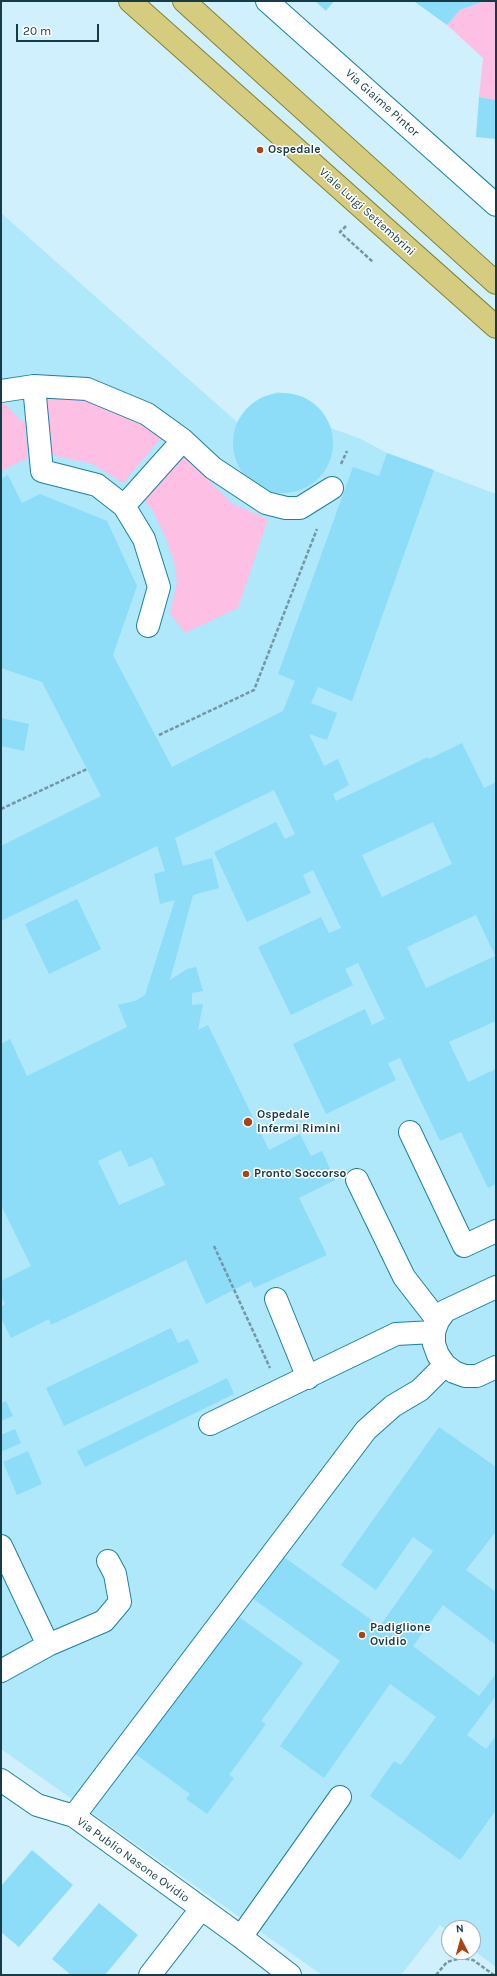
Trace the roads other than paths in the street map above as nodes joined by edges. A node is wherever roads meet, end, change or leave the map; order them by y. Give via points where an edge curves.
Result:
1 (130, 1) edge
2 (184, 1) edge
3 (267, 1) edge
4 (496, 205) edge
5 (496, 283) edge
6 (496, 327) edge
7 (34, 386) junction
8 (1, 391) edge
9 (183, 440) junction
10 (332, 488) dead end
11 (124, 506) junction
12 (148, 626) dead end
13 (410, 1132) dead end
14 (357, 1180) dead end
15 (496, 1231) edge
16 (496, 1287) edge
17 (276, 1299) dead end
18 (436, 1326) junction
19 (445, 1365) junction
20 (496, 1367) edge
21 (308, 1378) junction
22 (210, 1424) dead end
23 (1, 1546) edge
24 (108, 1561) dead end
25 (48, 1645) junction
26 (1, 1671) edge
27 (1, 1780) edge
28 (340, 1797) dead end
29 (74, 1816) junction
30 (201, 1909) junction
31 (241, 1937) junction
32 (150, 1975) edge
33 (290, 1975) edge

1 - 6 main road, Viale Luigi Settembrini
2 - 5 main road
3 - 4 street, Via Giaime Pintor
7 - 8 street
7 - 9 street via 87,389 147,414
7 - 11 street via 42,471 97,485
9 - 10 street via 213,468 266,503 286,508 300,508
9 - 11 street
11 - 12 street via 144,539 159,587
13 - 15 street via 464,1246
14 - 18 street via 404,1277
16 - 18 street via 445,1311
17 - 21 street
18 - 19 street via 436,1349
18 - 21 street via 396,1334
19 - 20 street via 465,1376 477,1376
19 - 29 street via 420,1390 393,1406 366,1430
21 - 22 street
23 - 25 street
24 - 25 street via 116,1574 120,1602 104,1621
25 - 26 street
27 - 29 street, Via Publio Nasone Ovidio via 37,1805
28 - 31 street
29 - 30 street, Via Publio Nasone Ovidio
30 - 31 street, Via Publio Nasone Ovidio
30 - 32 street, Via Publio Nasone Ovidio
31 - 33 street, Via Publio Nasone Ovidio

